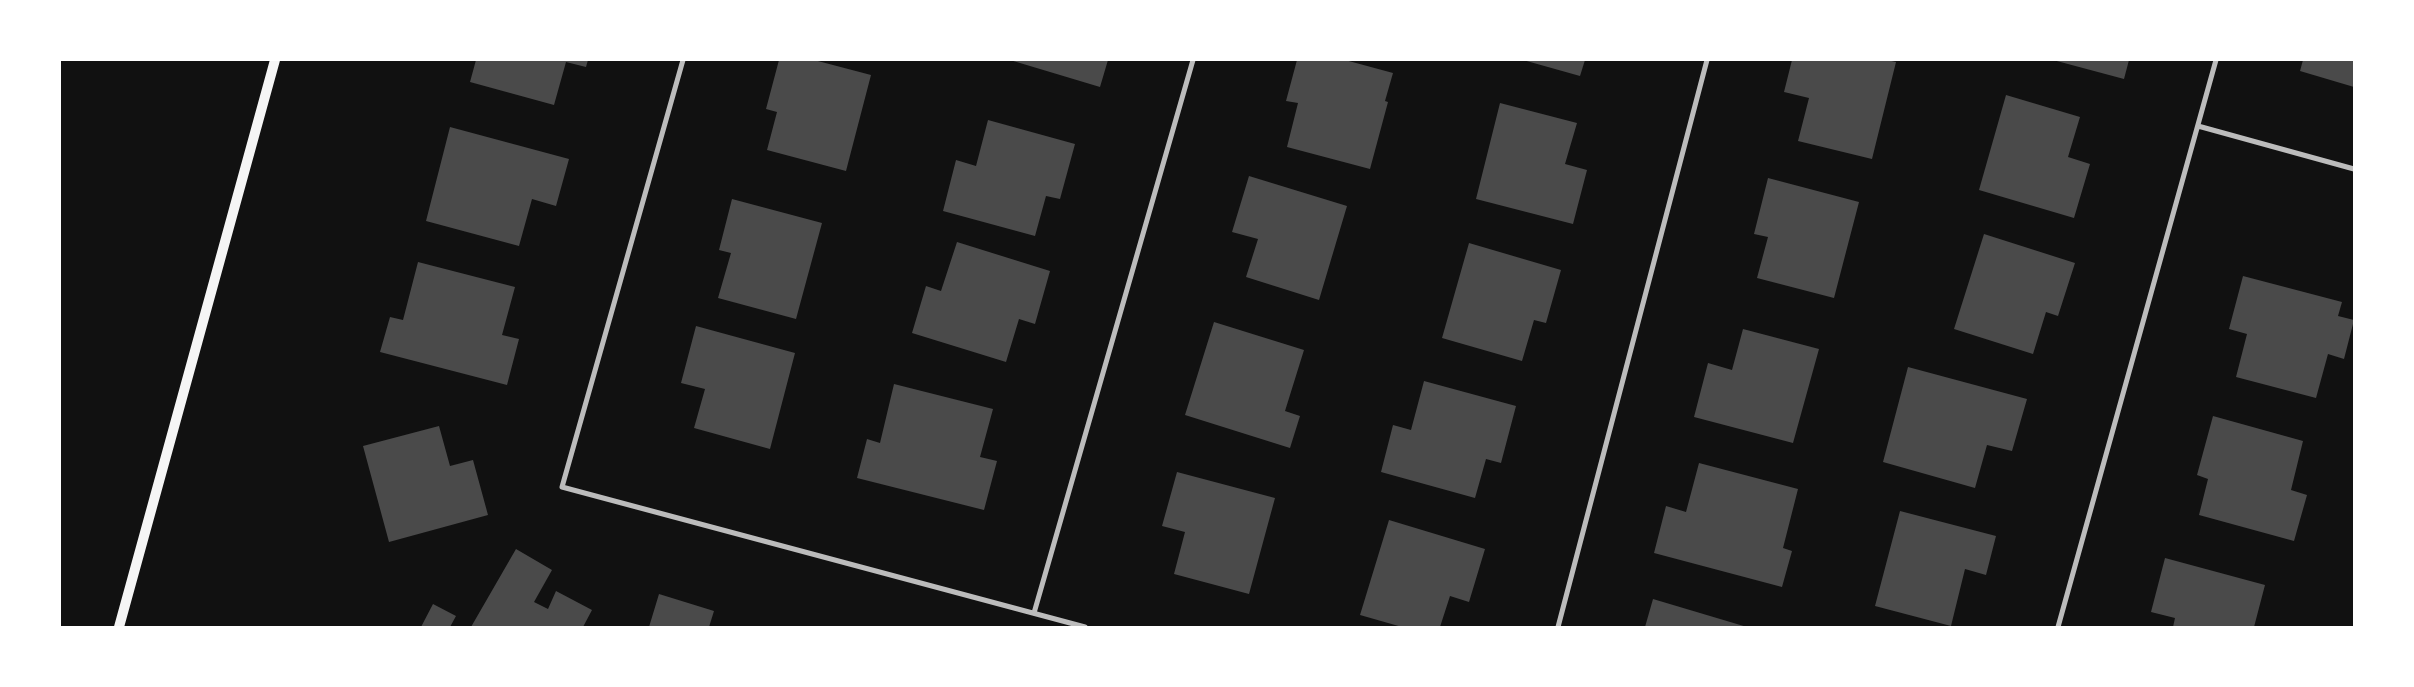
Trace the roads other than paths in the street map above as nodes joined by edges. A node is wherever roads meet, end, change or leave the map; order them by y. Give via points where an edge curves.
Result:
1 (275, 60) edge
2 (683, 60) edge
3 (1193, 60) edge
4 (1707, 60) edge
5 (2216, 60) edge
6 (2198, 126) junction
7 (2354, 169) edge
8 (1034, 613) junction
9 (119, 627) edge
10 (1085, 627) edge
11 (1558, 627) edge
12 (2058, 627) edge

1 - 9 main road
2 - 8 street via 562,487
3 - 8 street
4 - 11 street
5 - 6 street
6 - 7 street
6 - 12 street
8 - 10 street

